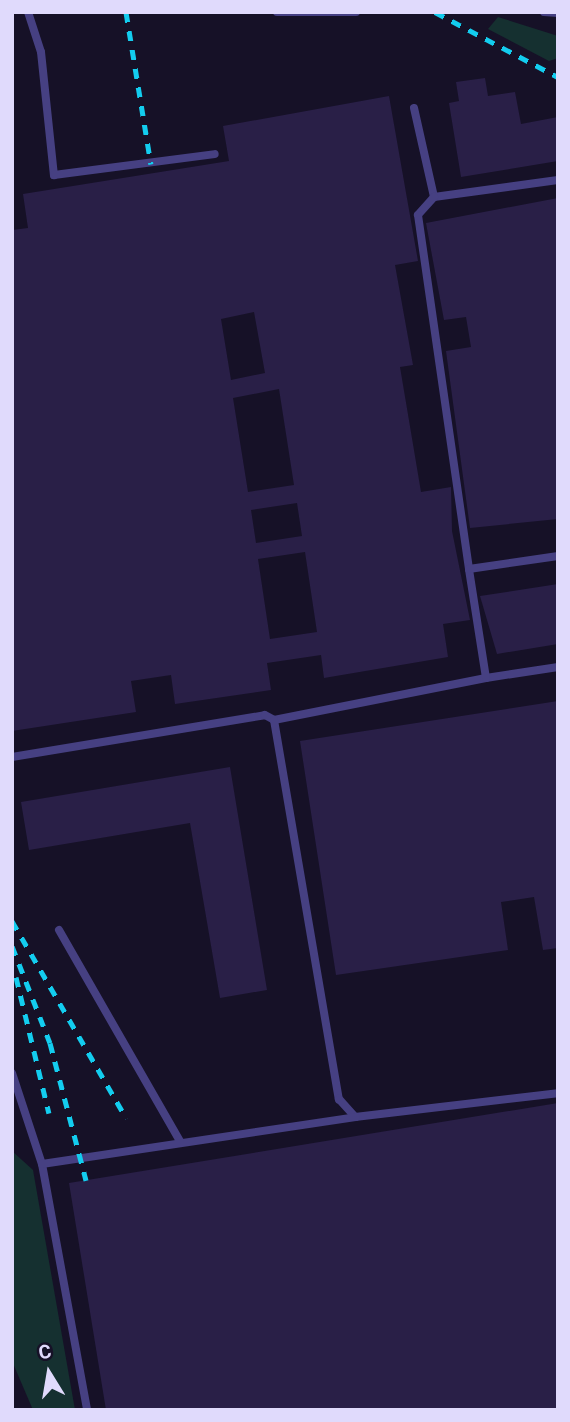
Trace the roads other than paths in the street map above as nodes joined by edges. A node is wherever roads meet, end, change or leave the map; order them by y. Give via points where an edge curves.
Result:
1 (28, 12) edge
2 (277, 12) edge
3 (356, 12) edge
4 (544, 12) edge
5 (558, 13) edge
6 (414, 108) dead end
7 (215, 154) dead end
8 (558, 180) edge
9 (434, 197) junction
10 (558, 556) edge
11 (469, 569) junction
12 (558, 667) edge
13 (486, 678) junction
14 (274, 720) junction
15 (12, 757) edge
16 (59, 930) dead end
17 (12, 1073) edge
18 (558, 1093) edge
19 (355, 1117) junction
20 (181, 1143) junction
21 (42, 1164) junction
22 (87, 1410) edge

1 - 7 lane via 39,39 54,175
2 - 3 lane
4 - 5 lane
6 - 9 lane
8 - 9 lane
9 - 11 lane via 418,215
10 - 11 lane
11 - 13 lane
12 - 13 lane
13 - 14 lane
14 - 15 lane via 265,715
14 - 19 lane via 339,1099
16 - 20 lane
17 - 21 lane
18 - 19 lane
19 - 20 lane
20 - 21 lane
21 - 22 lane

